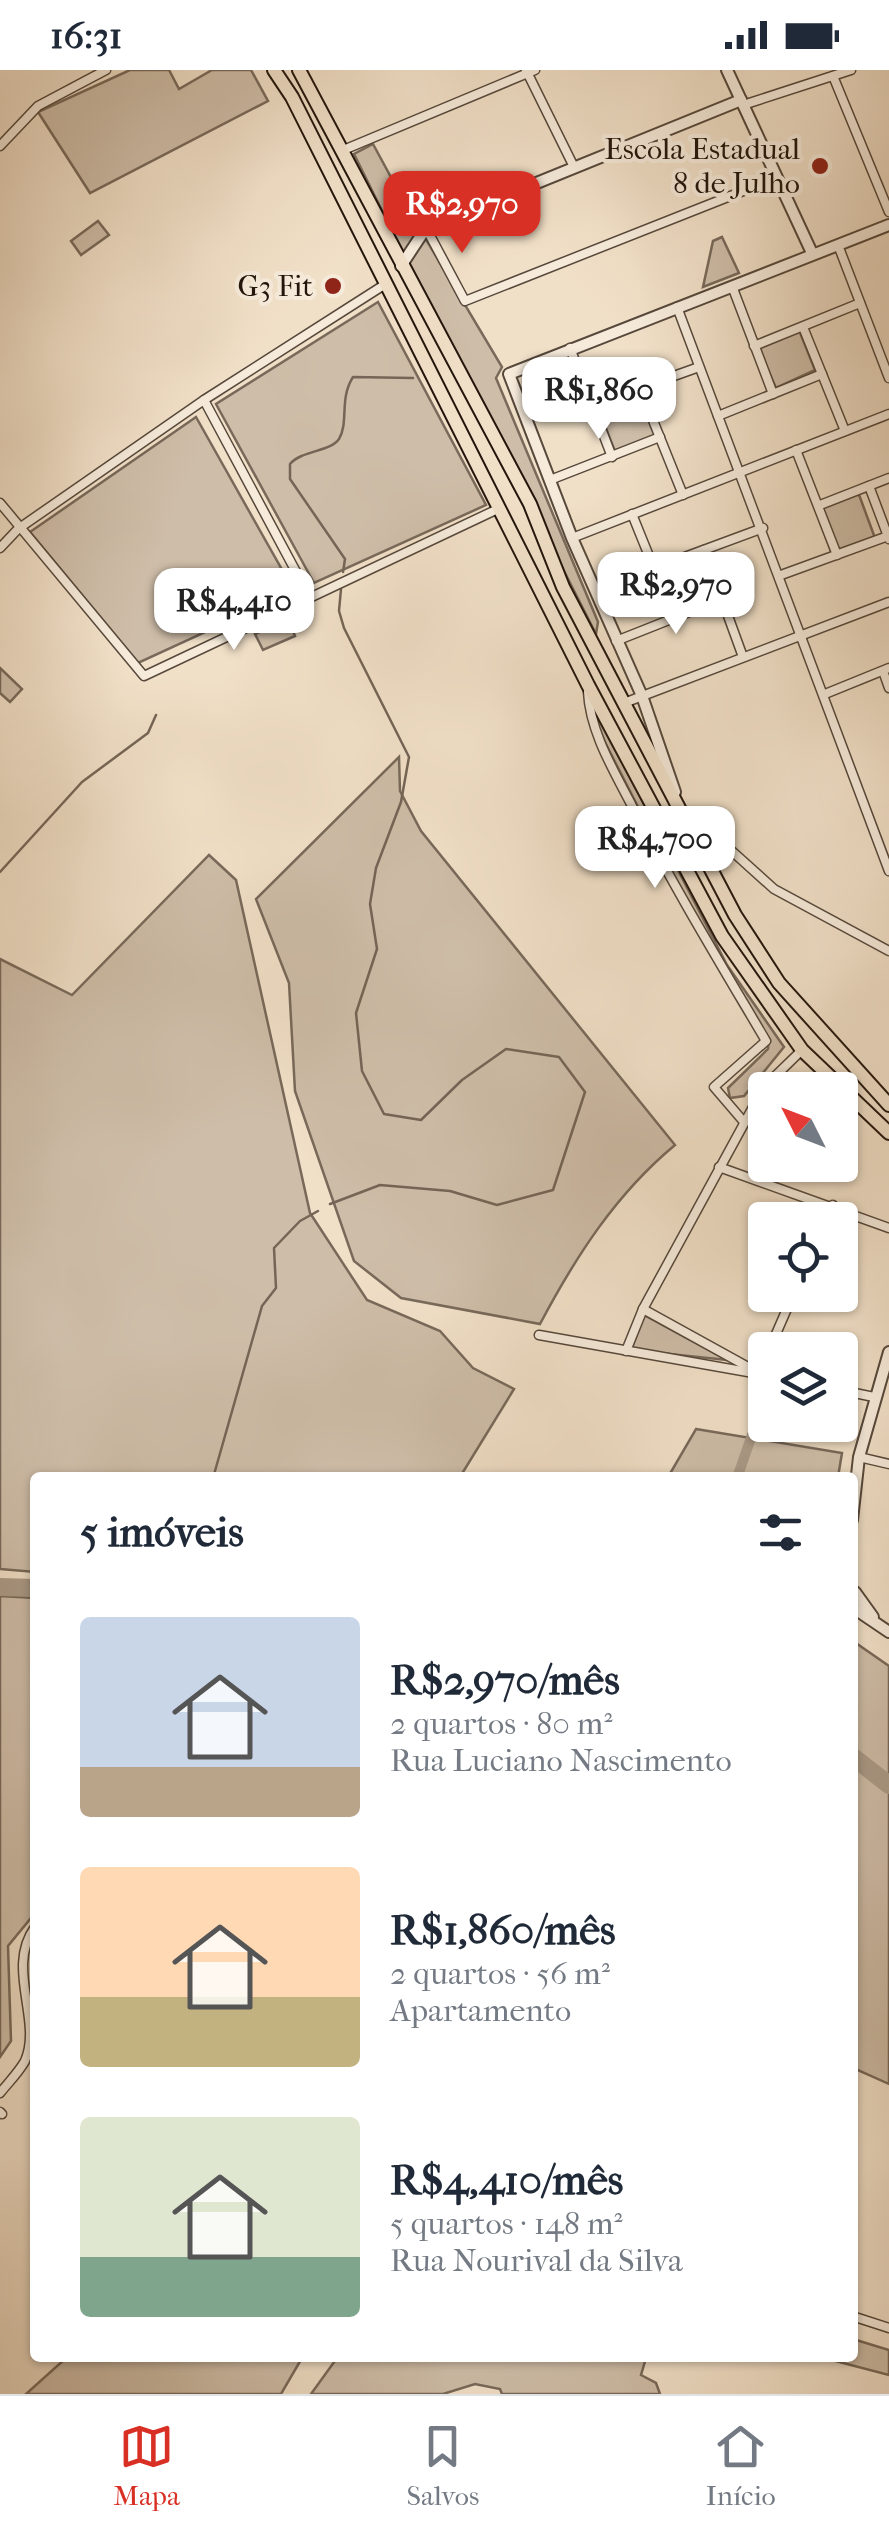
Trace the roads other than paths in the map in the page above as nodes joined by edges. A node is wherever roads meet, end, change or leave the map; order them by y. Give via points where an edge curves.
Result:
1 (106, 70) edge
2 (274, 70) edge
3 (299, 70) edge
4 (727, 70) edge
5 (852, 70) edge
6 (529, 71) edge
7 (833, 76) junction
8 (742, 102) junction
9 (0, 146) edge
10 (342, 151) junction
11 (574, 167) junction
12 (776, 178) junction
13 (889, 212) edge
14 (889, 225) edge
15 (426, 228) junction
16 (838, 245) junction
17 (812, 254) junction
18 (399, 263) junction
19 (732, 286) junction
20 (387, 290) junction
21 (860, 303) junction
22 (677, 308) junction
23 (803, 327) junction
24 (754, 346) junction
25 (570, 348) junction
26 (698, 367) junction
27 (822, 374) junction
28 (889, 378) edge
29 (640, 388) junction
30 (774, 394) junction
31 (204, 400) junction
32 (593, 405) junction
33 (889, 414) edge
34 (718, 416) junction
35 (844, 432) junction
36 (660, 437) junction
37 (796, 450) junction
38 (612, 457) junction
39 (741, 472) junction
40 (889, 478) edge
41 (550, 480) junction
42 (868, 486) junction
43 (683, 494) junction
44 (0, 503) edge
45 (820, 505) junction
46 (500, 508) junction
47 (632, 514) junction
48 (763, 528) junction
49 (18, 529) junction
50 (888, 537) edge
51 (572, 538) junction
52 (0, 548) edge
53 (704, 550) junction
54 (837, 555) junction
55 (655, 568) junction
56 (781, 575) junction
57 (308, 596) junction
58 (722, 599) junction
59 (889, 602) edge
60 (674, 618) junction
61 (804, 634) junction
62 (616, 641) junction
63 (743, 658) junction
64 (886, 670) edge
65 (588, 685) junction
66 (889, 688) edge
67 (825, 694) junction
68 (642, 696) junction
69 (624, 703) junction
70 (688, 828) junction
71 (889, 871) edge
72 (888, 950) edge
73 (802, 1050) junction
74 (889, 1105) edge
75 (744, 1122) junction
76 (889, 1134) edge
77 (719, 1167) junction
78 (824, 1202) edge
79 (858, 1215) edge
80 (889, 1228) edge
81 (643, 1309) junction
82 (539, 1335) dead end
83 (626, 1351) junction
84 (889, 1352) edge
85 (748, 1366) edge
86 (748, 1372) edge
87 (858, 1394) edge
88 (874, 1397) junction
89 (859, 1457) junction
90 (889, 1464) edge
91 (857, 1472) edge
92 (858, 1599) edge
93 (858, 1611) edge
94 (876, 1622) junction
95 (889, 1632) edge
96 (30, 1935) edge
97 (0, 2093) edge
98 (858, 2318) edge
99 (889, 2328) edge

1 - 9 street via 38,106
2 - 20 main road
3 - 10 main road
4 - 8 street
5 - 7 street
6 - 10 street
6 - 11 street
7 - 8 street
7 - 13 street
8 - 11 street
8 - 12 street
10 - 18 main road
11 - 15 street
12 - 15 street via 465,302
12 - 17 street
14 - 16 street
15 - 18 street
16 - 17 street
16 - 21 street
17 - 19 street
18 - 20 main road
18 - 69 main road via 530,504 563,587
19 - 22 street
19 - 24 street
20 - 31 street
20 - 46 main road
21 - 23 street
21 - 28 street
22 - 25 street
22 - 26 street
23 - 24 street
23 - 27 street
24 - 30 street
25 - 32 street
25 - 41 street via 509,374
26 - 29 street
26 - 34 street
27 - 30 street
27 - 35 street
29 - 32 street
29 - 36 street
30 - 34 street
31 - 49 street
31 - 57 street
32 - 38 street
33 - 35 street
34 - 39 street
35 - 37 street
36 - 38 street
36 - 43 street
37 - 39 street
37 - 45 street
38 - 41 street
39 - 43 street
39 - 48 street
40 - 42 street
41 - 51 street
42 - 45 street
42 - 50 street
43 - 47 street
44 - 49 street
45 - 54 street
46 - 57 street
46 - 65 main road
47 - 51 street
47 - 55 street
48 - 53 street
48 - 56 street
49 - 52 street
49 - 57 street via 144,676
50 - 54 street
51 - 62 street
53 - 55 street
53 - 58 street
54 - 56 street
55 - 60 street
56 - 61 street
58 - 60 street
58 - 63 street
59 - 61 street
60 - 62 street
61 - 63 street
61 - 67 street
62 - 68 street
63 - 68 street
64 - 66 street
64 - 67 street
65 - 73 main road via 722,936
65 - 75 street via 592,720 624,791 685,909 766,1041 714,1087
67 - 71 street
68 - 69 street
68 - 70 street
69 - 70 main road
70 - 72 street via 724,844 774,888
70 - 74 main road via 779,984
73 - 75 street via 769,1080
73 - 76 main road
75 - 77 street
77 - 78 street
77 - 81 street
79 - 80 street
81 - 83 street
81 - 85 street
82 - 83 street
83 - 86 street
84 - 88 street
87 - 88 street
88 - 89 street
89 - 90 street
89 - 91 street
92 - 94 street
93 - 94 street
94 - 95 street
96 - 97 street via 22,1961 27,2054
98 - 99 street

